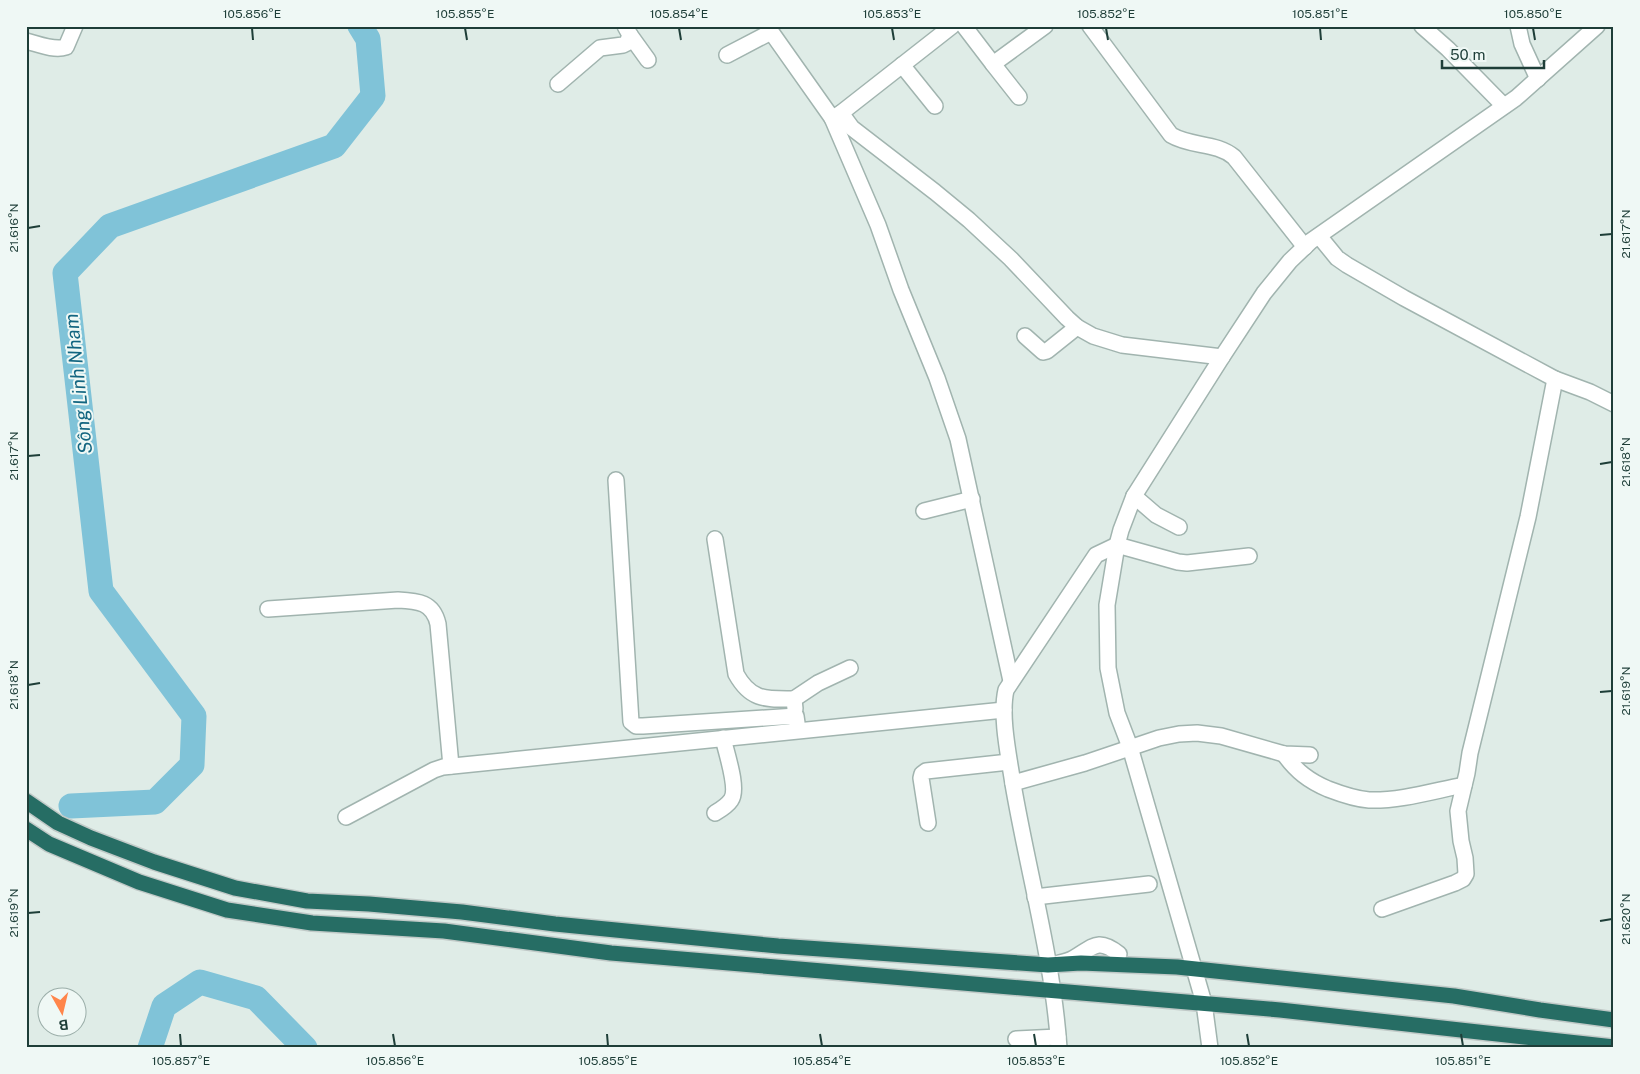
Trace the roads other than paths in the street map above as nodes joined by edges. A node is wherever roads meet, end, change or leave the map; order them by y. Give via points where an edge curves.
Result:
1 (75, 26) edge
2 (952, 26) edge
3 (964, 26) edge
4 (1045, 26) edge
5 (1090, 26) edge
6 (1422, 26) edge
7 (1518, 26) edge
8 (1597, 26) edge
9 (769, 29) edge
10 (628, 31) edge
11 (26, 41) edge
12 (727, 55) dead end
13 (648, 60) dead end
14 (993, 64) junction
15 (902, 65) junction
16 (1538, 79) junction
17 (558, 84) dead end
18 (1019, 97) dead end
19 (935, 106) dead end
20 (1504, 106) junction
21 (836, 115) junction
22 (1319, 236) junction
23 (1305, 247) junction
24 (1077, 327) junction
25 (1025, 336) dead end
26 (1222, 357) junction
27 (1555, 379) junction
28 (1614, 404) edge
29 (616, 480) dead end
30 (1134, 496) junction
31 (972, 499) junction
32 (924, 511) dead end
33 (1179, 527) dead end
34 (715, 539) dead end
35 (1117, 545) junction
36 (1249, 556) dead end
37 (268, 609) dead end
38 (850, 668) dead end
39 (1011, 681) junction
40 (794, 699) junction
41 (1004, 710) junction
42 (797, 723) junction
43 (723, 738) junction
44 (1130, 748) junction
45 (1284, 754) junction
46 (1310, 755) dead end
47 (1009, 762) junction
48 (451, 766) junction
49 (1013, 784) junction
50 (1464, 785) junction
51 (26, 801) edge
52 (715, 814) dead end
53 (346, 817) dead end
54 (928, 823) dead end
55 (26, 829) edge
56 (1149, 884) dead end
57 (1035, 897) junction
58 (1382, 909) dead end
59 (1119, 954) dead end
60 (1048, 965) junction
61 (1195, 969) junction
62 (1051, 990) junction
63 (1204, 1003) junction
64 (1614, 1020) edge
65 (1016, 1039) dead end
66 (1058, 1042) edge
67 (1614, 1047) edge
68 (1210, 1048) edge

1 - 11 street via 63,48
2 - 15 street
3 - 14 street
4 - 14 street
5 - 23 street via 1171,135 1179,141 1227,151
6 - 20 street
7 - 16 street via 1522,44
8 - 16 street
9 - 12 street
9 - 21 street
10 - 13 street
10 - 17 street via 629,41 600,48
14 - 18 street
15 - 19 street
15 - 21 street
16 - 20 street
20 - 22 street
21 - 24 street via 969,220
21 - 31 street via 942,392 958,439
22 - 23 street
22 - 27 street via 1347,265
23 - 26 street via 1264,293
24 - 25 street via 1044,352
24 - 26 street via 1122,345
26 - 30 street
27 - 28 street
27 - 50 street via 1528,517
29 - 42 street via 631,722 636,726
30 - 33 street via 1156,515
30 - 35 street
31 - 32 street
31 - 39 street
34 - 40 street via 736,674 742,685 758,696
35 - 36 street via 1187,563
35 - 39 street via 1096,555
35 - 44 street via 1108,605 1108,668 1117,713
37 - 48 street via 398,600 427,605 438,624
38 - 40 street
39 - 41 street via 1003,702
40 - 42 street
41 - 42 street
41 - 47 street
42 - 43 street
43 - 48 street
43 - 52 street via 734,795
44 - 45 street via 1159,738 1197,733 1221,736
44 - 49 street
44 - 61 street
45 - 46 street
45 - 50 street via 1312,782 1368,800
47 - 49 street
47 - 54 street via 922,774
48 - 53 street via 434,770
49 - 57 street
50 - 58 street via 1458,810 1466,866 1463,879
51 - 60 highway via 58,823 154,862 235,888 307,902 462,912 778,946
55 - 62 highway via 49,844 139,882 227,910 312,923 444,931 611,953
56 - 57 street
57 - 60 street
59 - 60 street via 1102,944 1088,947 1069,961
60 - 61 highway via 1081,963
60 - 62 street
61 - 63 street
61 - 64 highway via 1454,996
62 - 63 highway
62 - 66 street
63 - 67 highway
63 - 68 street
65 - 66 street

